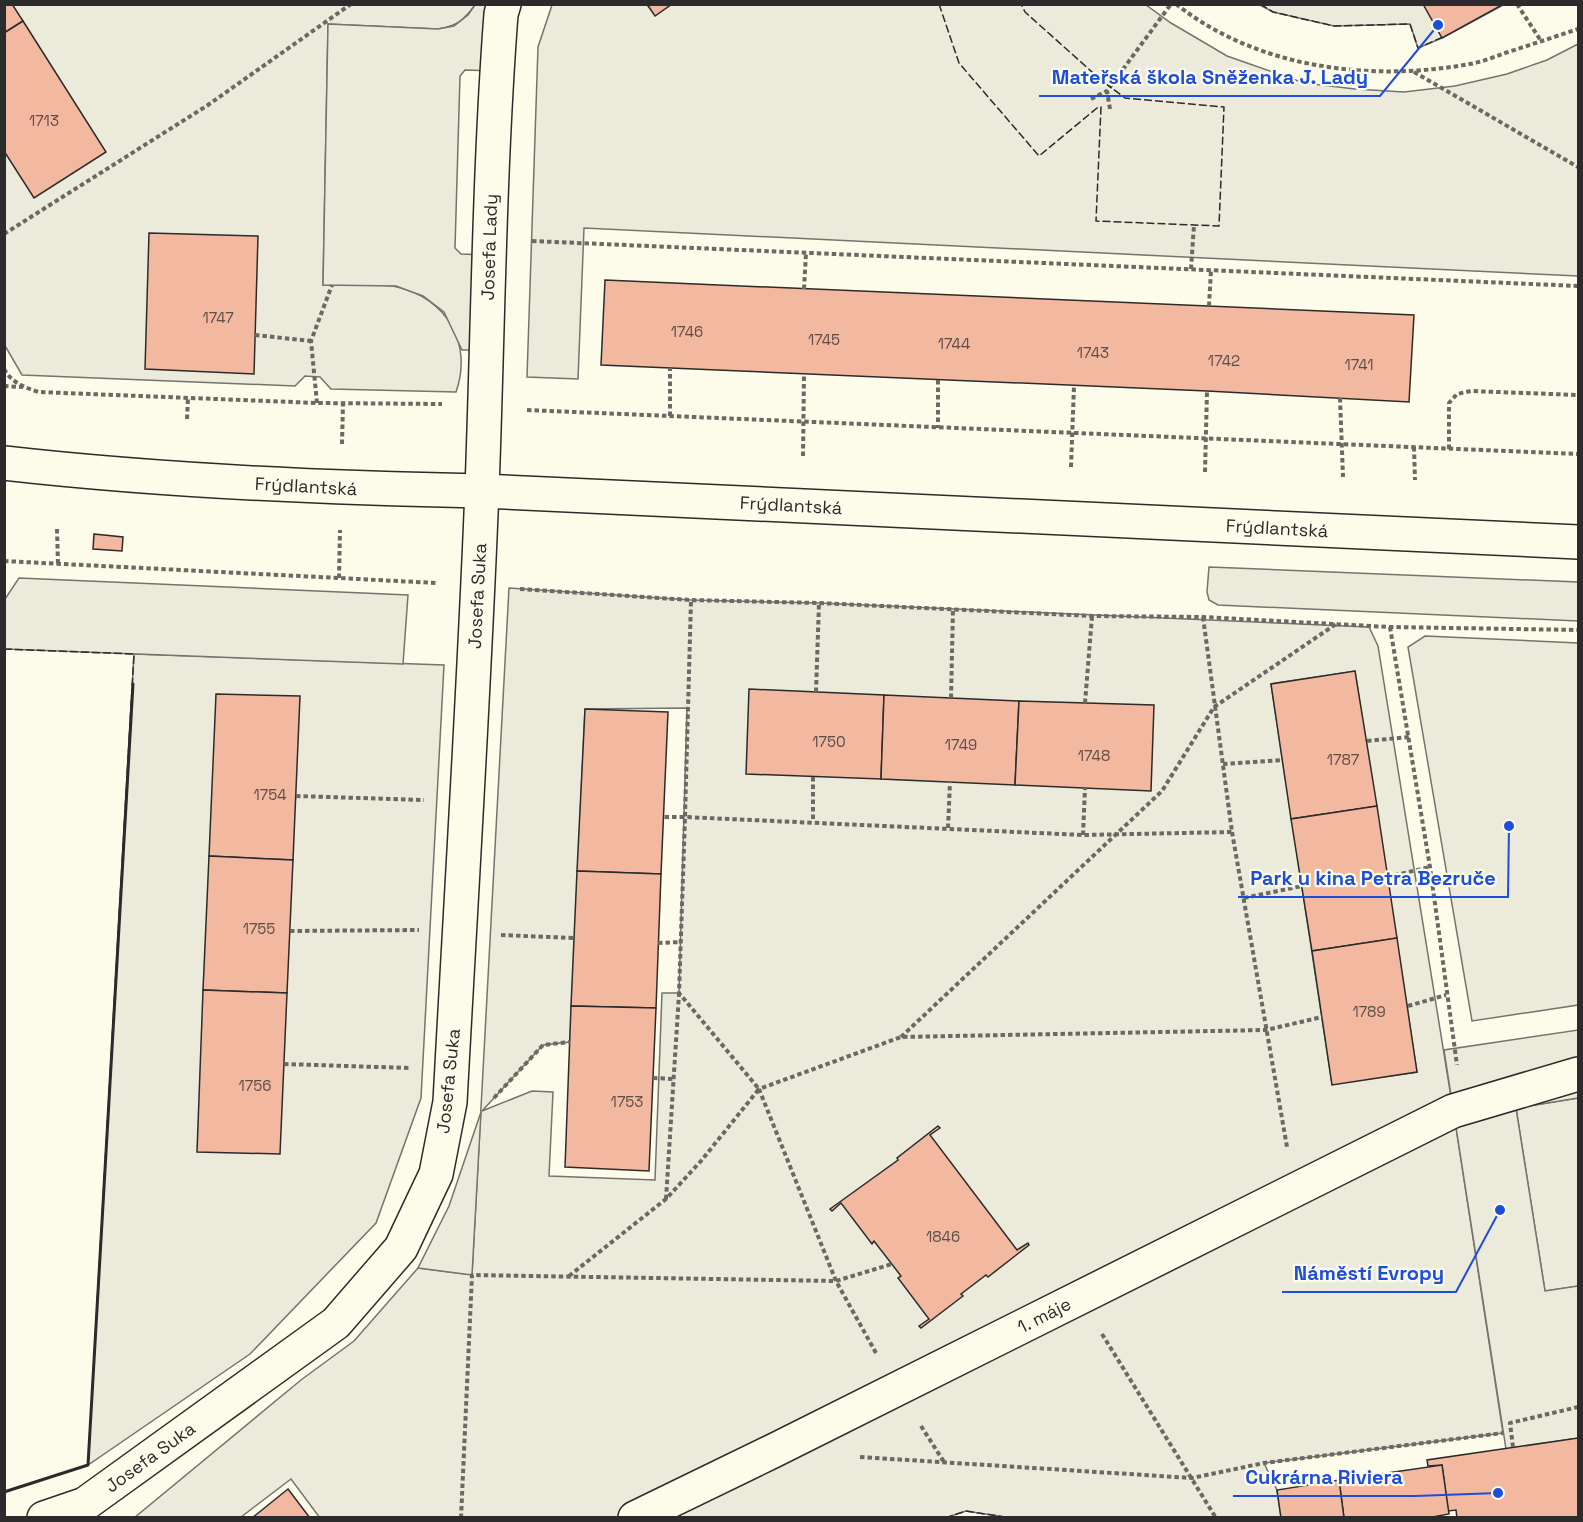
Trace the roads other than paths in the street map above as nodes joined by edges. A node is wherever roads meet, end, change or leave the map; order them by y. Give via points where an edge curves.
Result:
1 (504, 4) edge
2 (4, 463) edge
3 (482, 491) junction
4 (1578, 542) edge
5 (1578, 1074) edge
6 (44, 1518) edge
7 (635, 1518) edge

1 - 3 street, Josefa Lady via 496,71
2 - 3 street, Frýdlantská via 228,482
3 - 4 street, Frýdlantská
3 - 6 street, Josefa Suka via 450,1102 436,1174 401,1248 336,1323 85,1503
5 - 7 street, 1. máje via 1458,1109

